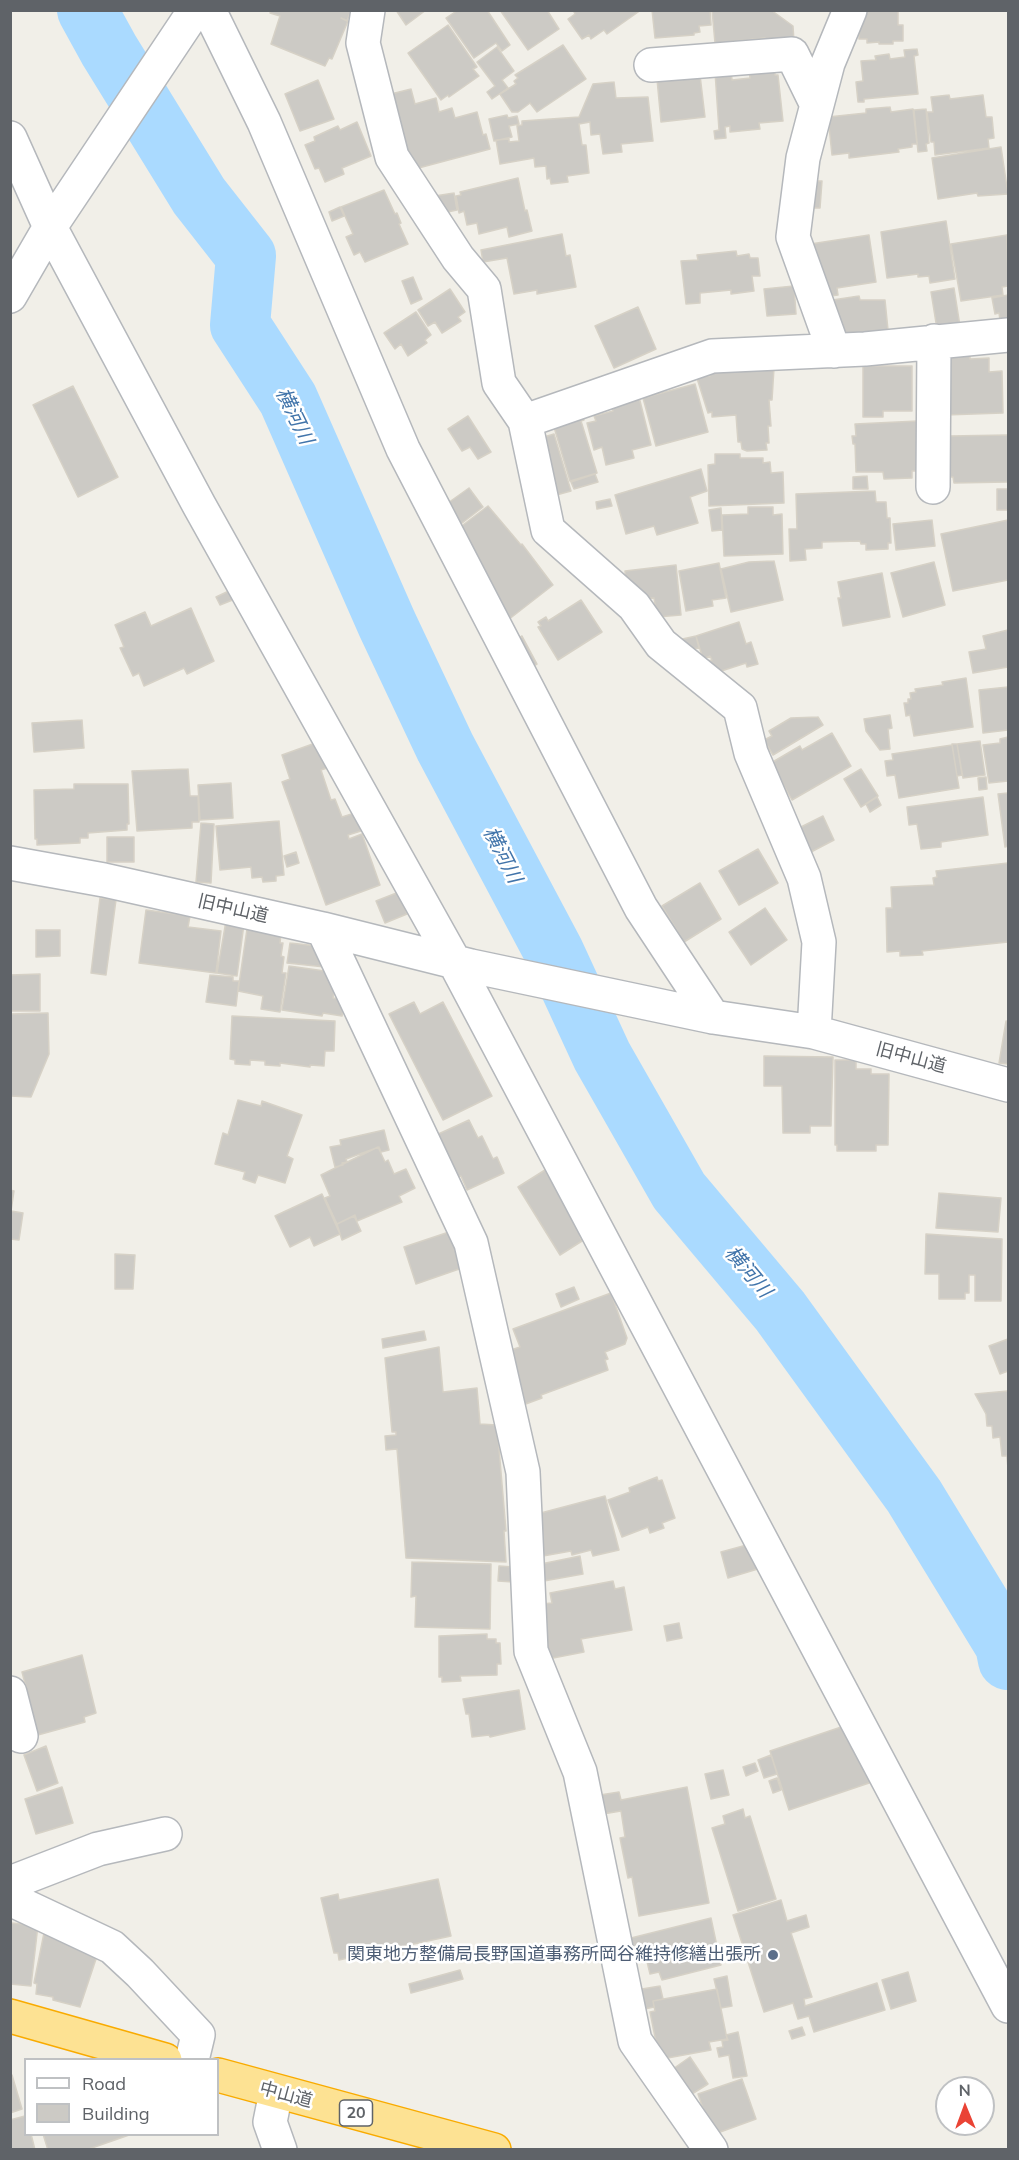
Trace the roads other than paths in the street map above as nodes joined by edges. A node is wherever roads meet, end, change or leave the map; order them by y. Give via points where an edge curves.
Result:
1 (195, 10) edge
2 (209, 10) edge
3 (368, 10) edge
4 (850, 10) edge
5 (651, 65) dead end
6 (817, 105) junction
7 (10, 138) edge
8 (54, 222) junction
9 (10, 296) edge
10 (1008, 335) edge
11 (934, 341) junction
12 (834, 351) junction
13 (525, 421) junction
14 (933, 487) dead end
15 (10, 863) edge
16 (323, 929) junction
17 (462, 963) junction
18 (704, 1014) junction
19 (814, 1032) junction
20 (1008, 1085) edge
21 (10, 1693) edge
22 (21, 1736) dead end
23 (165, 1834) dead end
24 (10, 1883) edge
25 (10, 1899) edge
26 (1008, 2006) edge
27 (10, 2016) edge
28 (158, 2058) edge
29 (192, 2058) edge
30 (219, 2075) edge
31 (276, 2092) junction
32 (280, 2150) edge
33 (494, 2150) edge
34 (711, 2150) edge

1 - 8 street
2 - 18 street via 264,122 403,449 641,908
3 - 13 street via 363,43 392,157 458,258 484,289 499,383
4 - 6 street via 828,63
5 - 6 street via 792,54
6 - 12 street via 803,158 793,237
7 - 8 street
8 - 9 street
8 - 17 street via 204,515
10 - 11 street
11 - 12 street
11 - 14 street
12 - 13 street via 712,356
13 - 19 street via 548,530 634,606 661,644 740,708 751,753 804,878 819,942
15 - 16 street, 旧中山道
16 - 17 street, 旧中山道
16 - 34 street via 471,1243 523,1472 531,1651 580,1772 635,2041
17 - 18 street, 旧中山道
17 - 26 street
18 - 19 street, 旧中山道
19 - 20 street, 旧中山道
21 - 22 street
23 - 24 street via 98,1849
25 - 29 street via 112,1947 198,2035
27 - 28 highway
30 - 31 highway, 中山道 / 20
31 - 32 street via 270,2122
31 - 33 highway, 中山道 / 20

